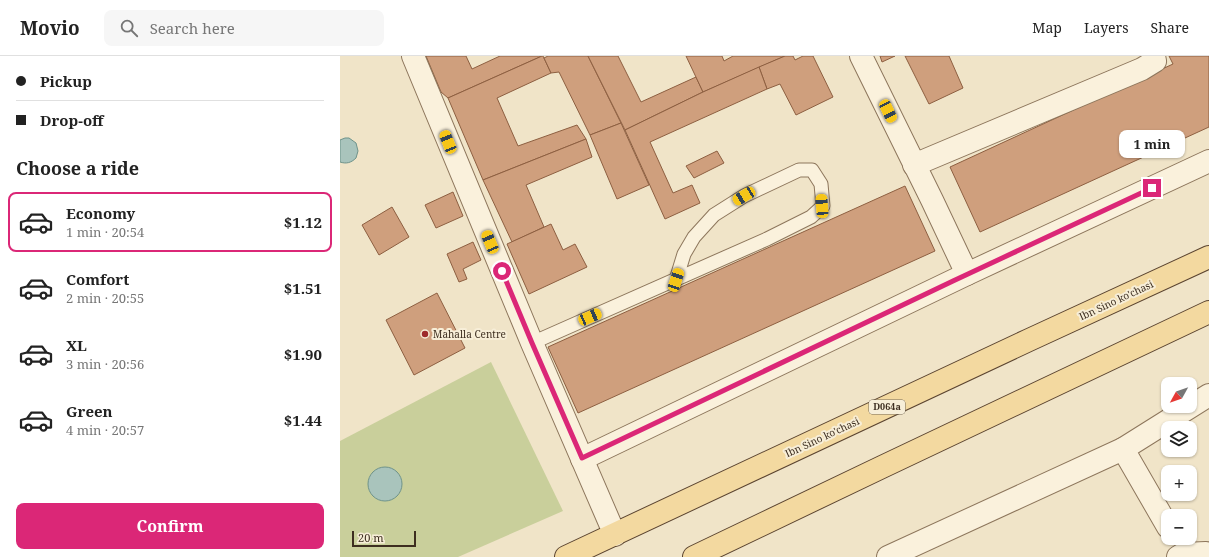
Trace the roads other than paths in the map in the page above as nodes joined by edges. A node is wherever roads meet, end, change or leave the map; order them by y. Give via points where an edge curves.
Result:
1 (413, 56) edge
2 (860, 56) edge
3 (1154, 56) edge
4 (1209, 161) edge
5 (914, 165) junction
6 (1209, 257) edge
7 (967, 274) junction
8 (676, 280) junction
9 (1209, 312) edge
10 (532, 343) junction
11 (1209, 395) edge
12 (1123, 449) junction
13 (582, 458) junction
14 (1161, 515) edge
15 (614, 535) junction
16 (1178, 550) edge
17 (1209, 555) edge
18 (566, 557) edge
19 (694, 557) edge
20 (888, 557) edge

1 - 10 street
2 - 5 street
3 - 5 street via 1155,61 1142,69
4 - 7 street
5 - 7 street
6 - 15 main road, Ibn Sino ko'chasi / D064a
7 - 13 street
8 - 8 lane via 684,254 694,237 714,215 744,196 799,170 812,170 821,184 822,206 811,217
8 - 10 lane
9 - 19 main road
10 - 13 street
11 - 12 street
12 - 14 street
12 - 20 street
13 - 15 street
15 - 18 main road, Ibn Sino ko'chasi / D064a
16 - 17 street

